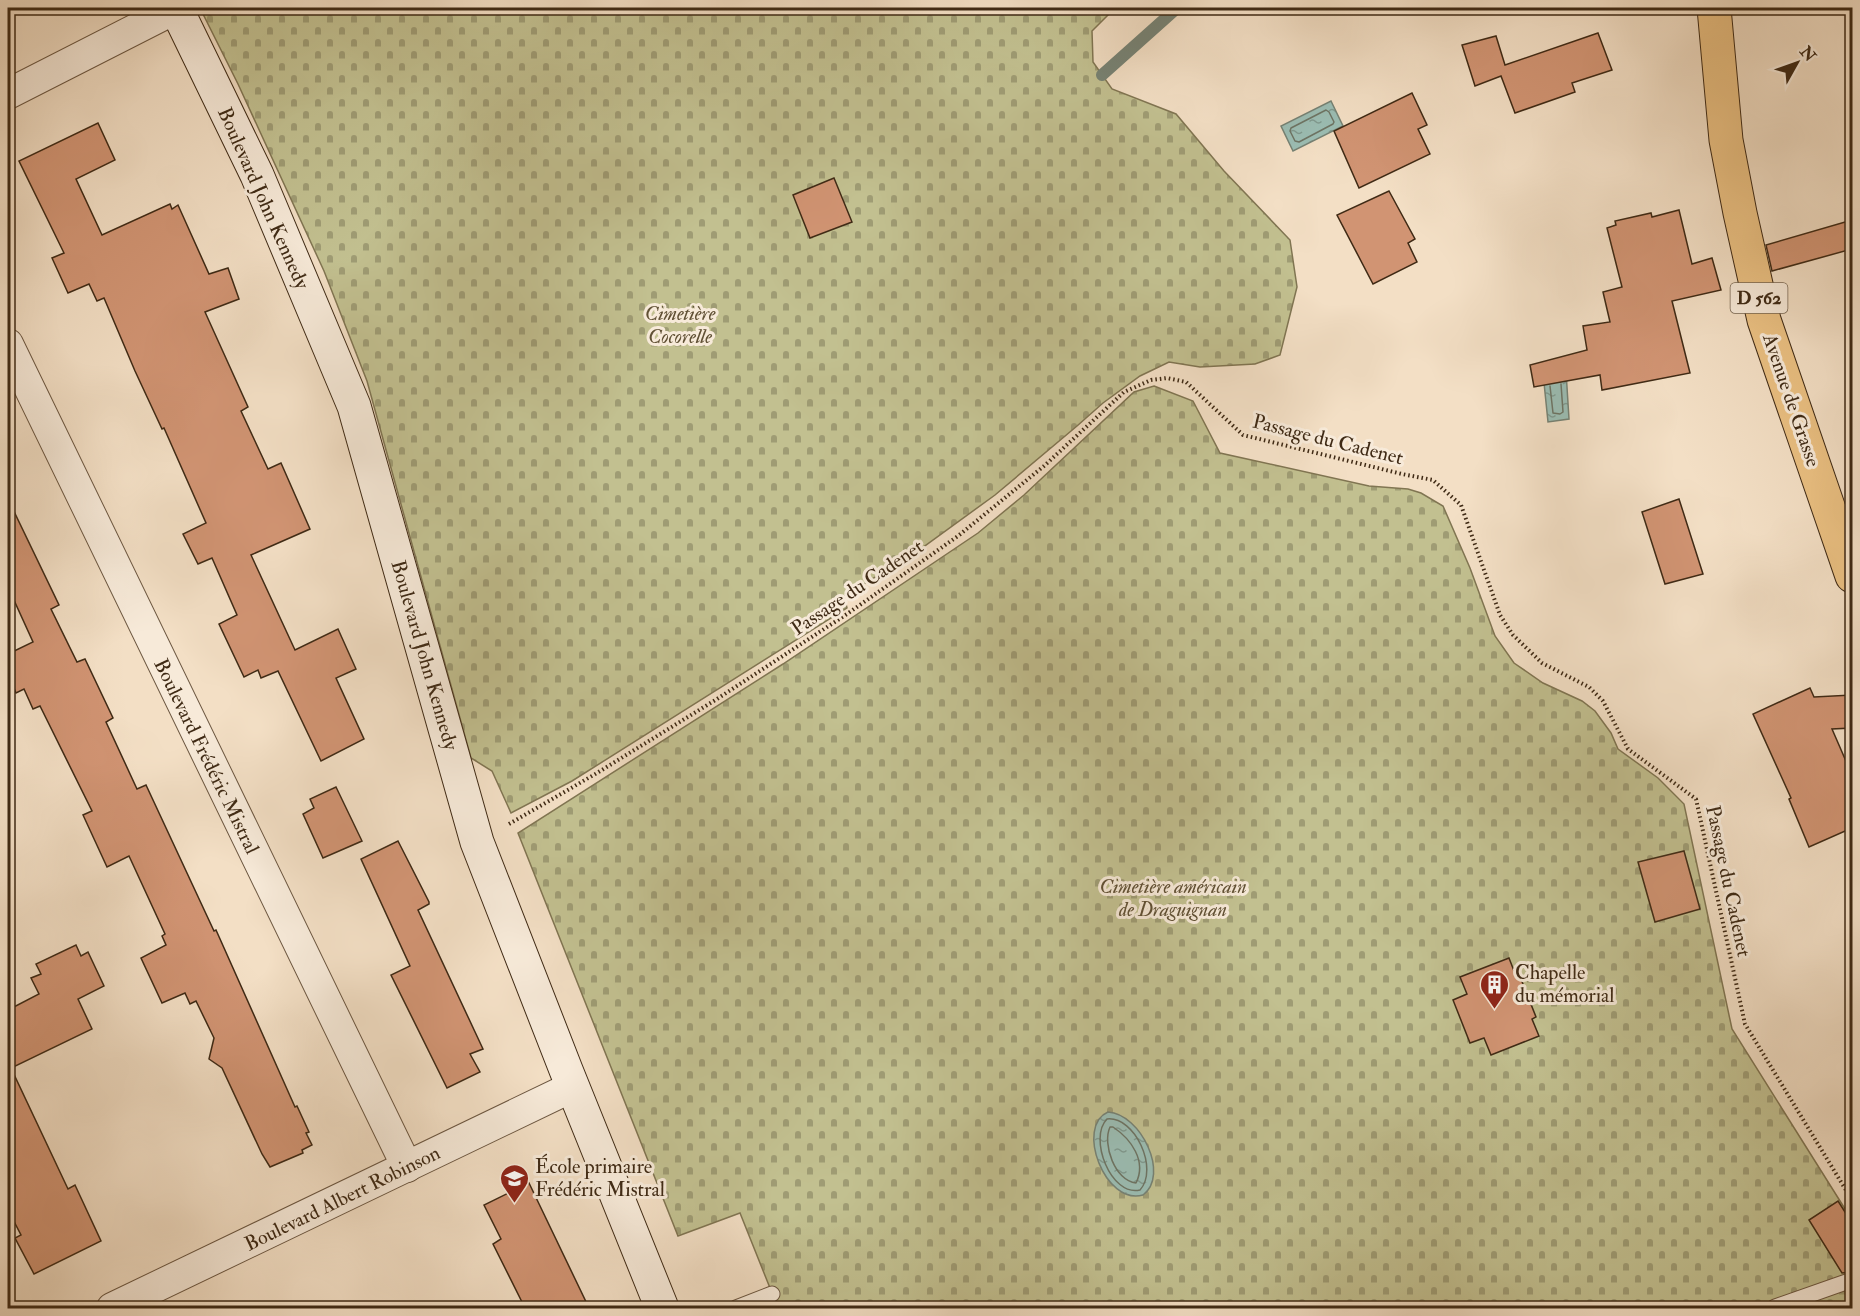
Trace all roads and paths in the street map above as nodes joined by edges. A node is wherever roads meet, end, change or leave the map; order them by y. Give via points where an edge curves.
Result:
1 (176, 8) edge
2 (1714, 8) edge
3 (8, 94) edge
4 (8, 344) edge
5 (1852, 576) edge
6 (477, 842) junction
7 (572, 1087) junction
8 (408, 1167) junction
9 (1852, 1200) edge
10 (1849, 1281) dead end
11 (772, 1294) dead end
12 (112, 1308) edge
13 (662, 1308) edge
14 (736, 1308) edge
15 (1776, 1308) edge

1 - 3 street
1 - 6 street, Boulevard John Kennedy via 257,175 354,406
2 - 5 main road, Avenue de Grasse / D 562 via 1726,140 1764,320
4 - 8 street, Boulevard Frédéric Mistral
6 - 7 street, Boulevard John Kennedy
6 - 9 path, Passage du Cadenet via 597,773 847,614 975,522 1044,466 1124,392 1151,380 1186,382 1243,435 1425,477 1461,505 1500,615 1513,635 1542,663 1589,687 1603,701 1628,749 1696,799 1745,1024
7 - 8 street, Boulevard Albert Robinson
7 - 13 street, Boulevard John Kennedy
8 - 12 street, Boulevard Albert Robinson
10 - 15 lane
11 - 14 lane

